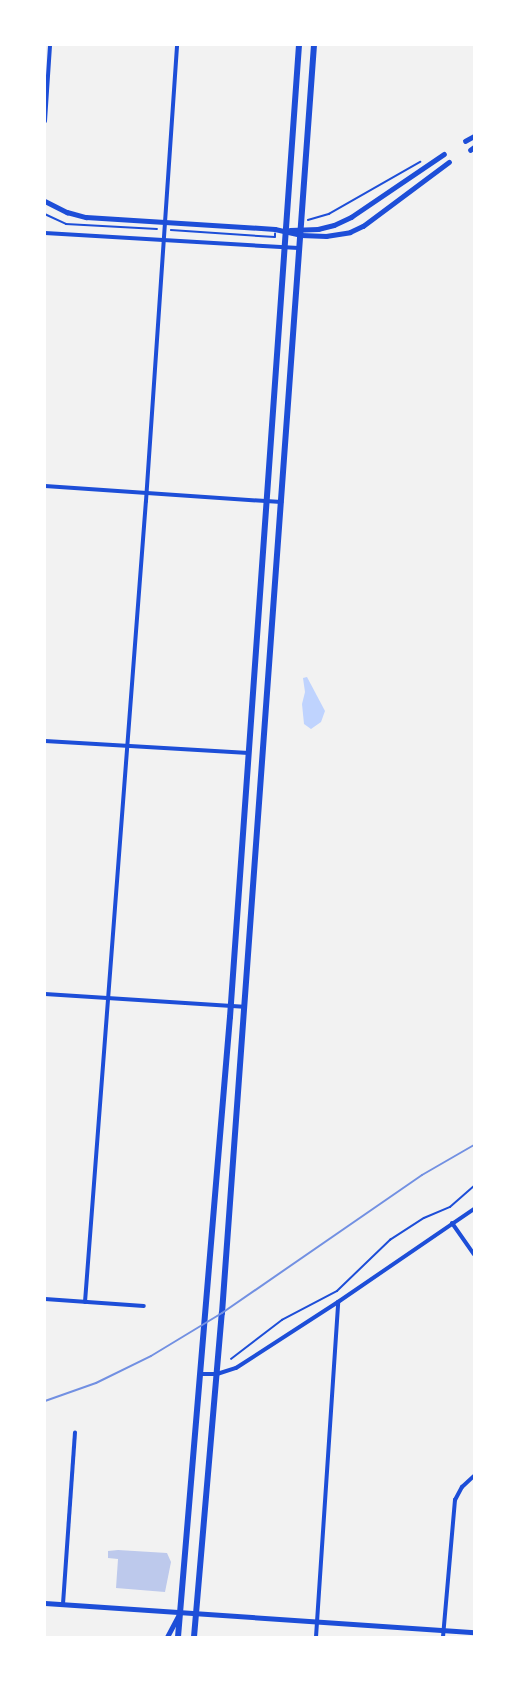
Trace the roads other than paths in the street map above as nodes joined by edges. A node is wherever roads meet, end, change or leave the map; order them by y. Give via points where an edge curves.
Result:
1 (50, 45) edge
2 (177, 45) edge
3 (299, 45) edge
4 (314, 45) edge
5 (45, 120) edge
6 (474, 136) edge
7 (465, 141) dead end
8 (444, 154) dead end
9 (449, 162) dead end
10 (45, 201) edge
11 (165, 223) junction
12 (287, 230) junction
13 (301, 231) junction
14 (45, 233) edge
15 (164, 241) junction
16 (286, 248) junction
17 (300, 248) junction
18 (45, 486) edge
19 (147, 493) junction
20 (268, 501) junction
21 (282, 502) junction
22 (45, 741) edge
23 (128, 746) junction
24 (249, 753) junction
25 (45, 994) edge
26 (109, 998) junction
27 (231, 1006) junction
28 (244, 1007) junction
29 (474, 1209) edge
30 (452, 1223) junction
31 (474, 1254) edge
32 (45, 1299) edge
33 (85, 1302) junction
34 (338, 1302) junction
35 (144, 1306) dead end
36 (202, 1374) junction
37 (217, 1374) junction
38 (75, 1432) dead end
39 (474, 1476) edge
40 (45, 1603) edge
41 (63, 1604) junction
42 (180, 1612) junction
43 (196, 1612) junction
44 (316, 1620) junction
45 (443, 1629) junction
46 (474, 1632) edge
47 (168, 1637) edge
48 (178, 1637) edge
49 (194, 1637) edge
50 (316, 1637) edge
51 (443, 1637) edge

1 - 5 street
2 - 11 street
3 - 12 main road
4 - 13 main road
6 - 7 street
8 - 13 street via 351,217
9 - 13 street via 363,226 337,235
10 - 11 street via 86,217
11 - 12 street
11 - 15 street
12 - 13 street
12 - 16 main road
13 - 17 main road
14 - 15 street
15 - 16 street
15 - 19 street
16 - 17 street
16 - 20 main road
17 - 21 main road
18 - 19 street
19 - 20 street
19 - 23 street
20 - 21 street
20 - 24 main road
21 - 28 main road
22 - 23 street
23 - 24 street
23 - 26 street
24 - 27 main road
25 - 26 street
26 - 27 street
26 - 33 street
27 - 28 street
27 - 36 main road
28 - 37 main road
29 - 30 street
30 - 31 street
30 - 34 street
32 - 33 street
33 - 35 street
34 - 37 street via 236,1368
34 - 44 street
36 - 37 street
36 - 42 main road
37 - 43 main road
38 - 41 street
39 - 45 street via 455,1500
40 - 41 street
41 - 42 street
42 - 43 street
42 - 47 street
42 - 48 main road
43 - 44 street
43 - 49 main road
44 - 45 street
44 - 50 street
45 - 46 street
45 - 51 street

